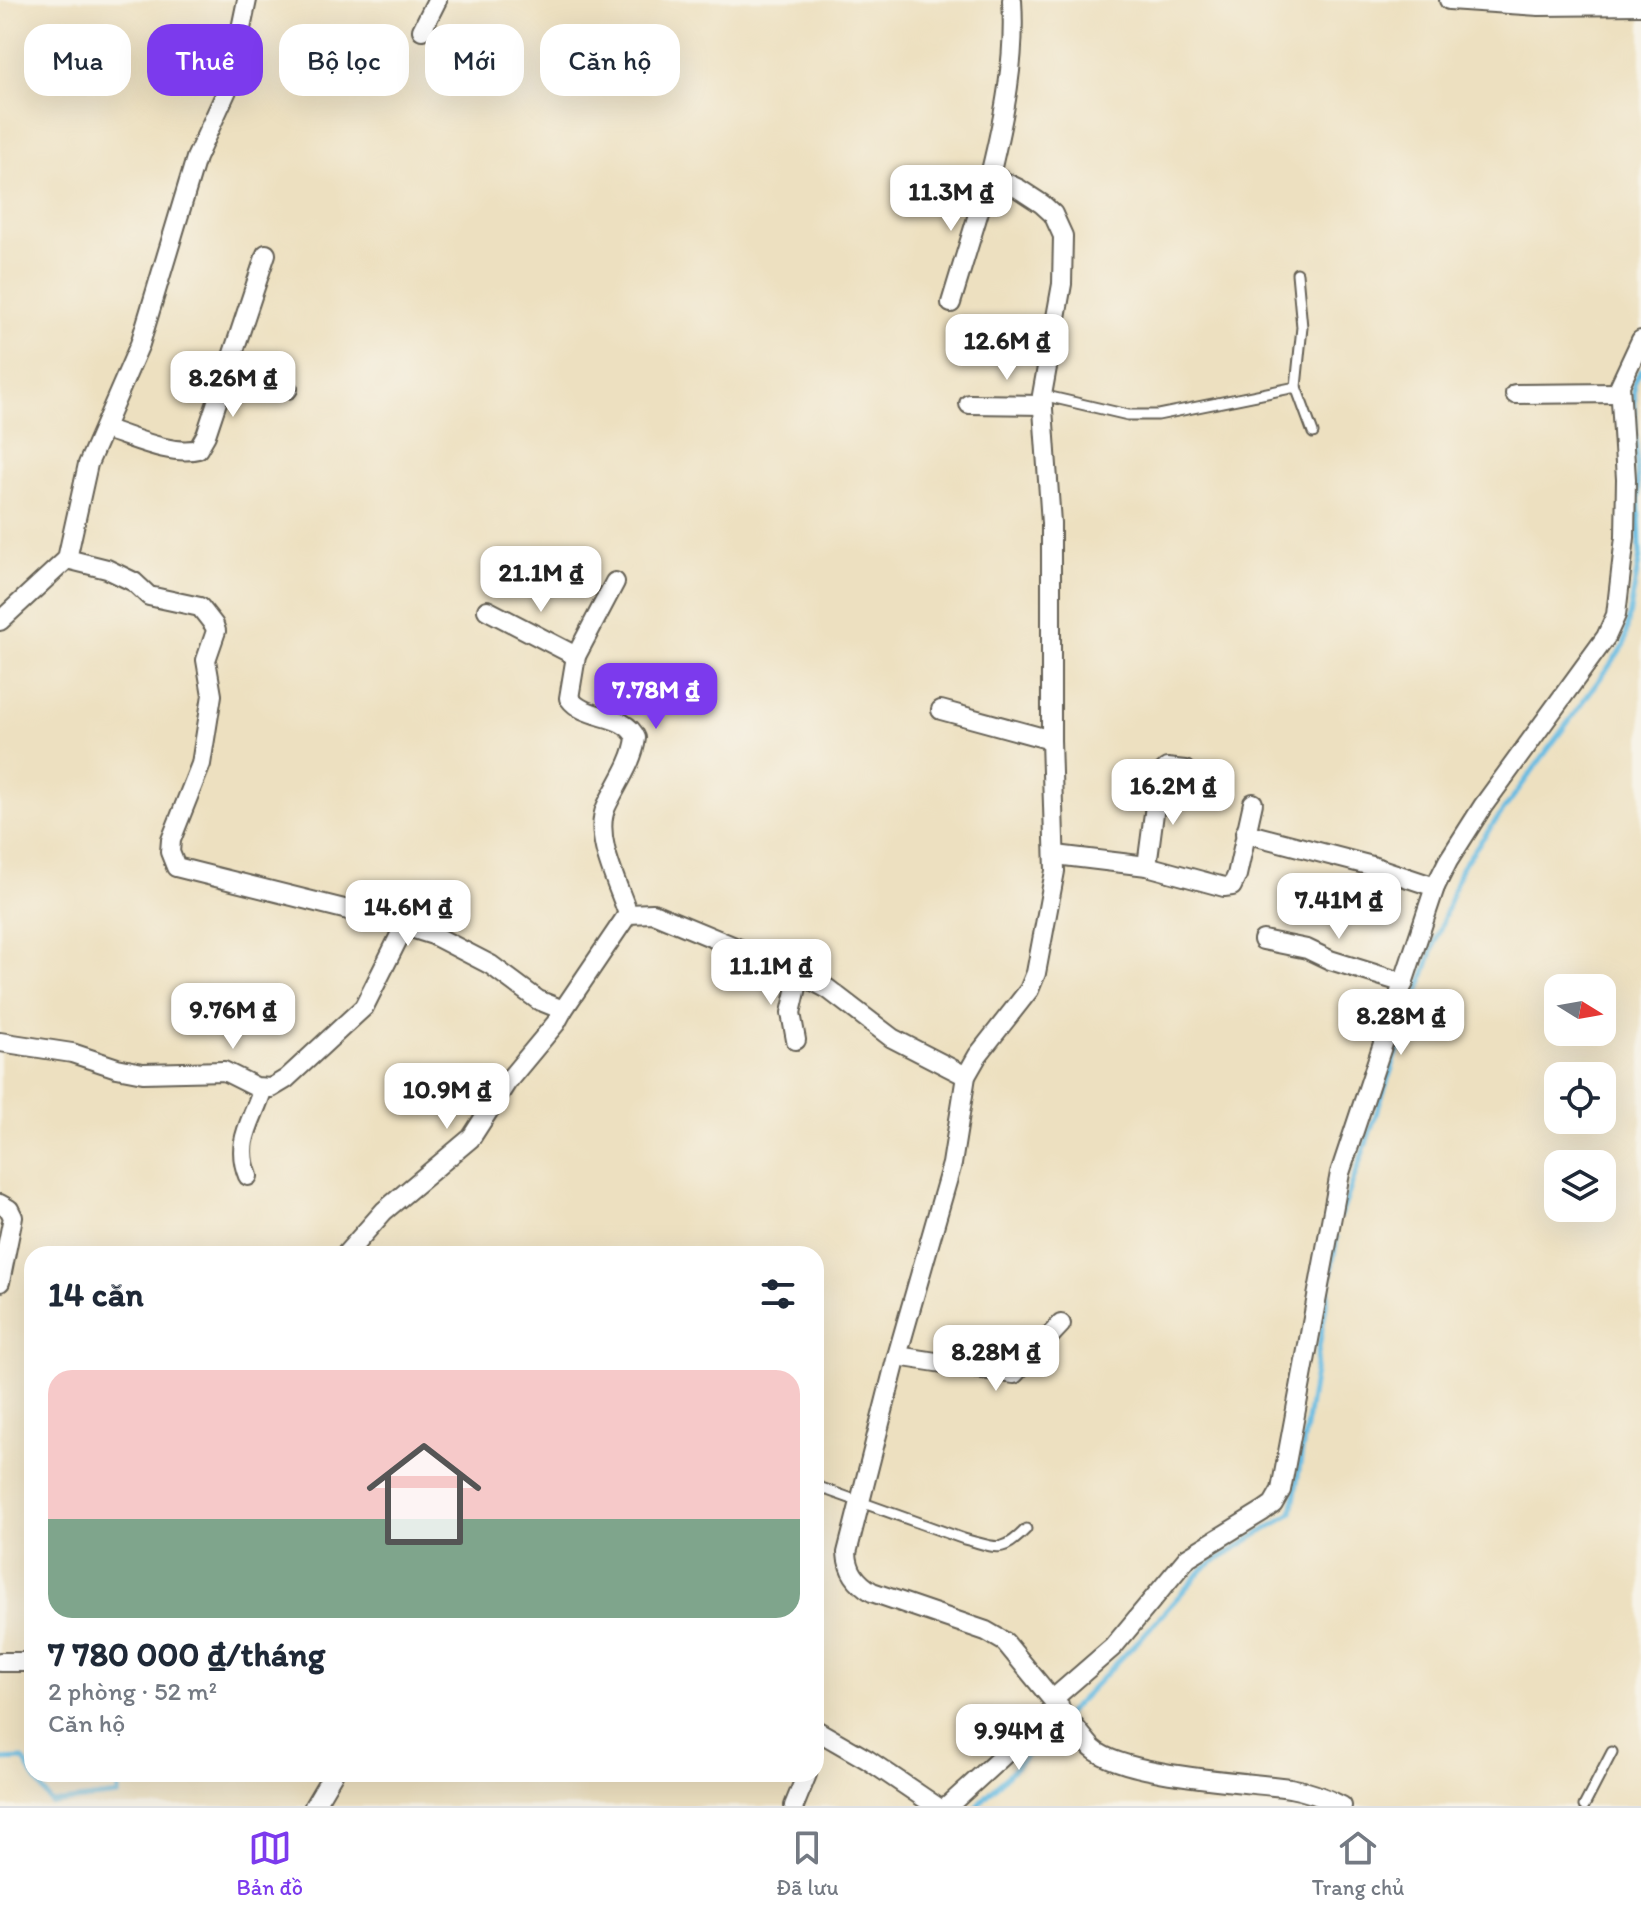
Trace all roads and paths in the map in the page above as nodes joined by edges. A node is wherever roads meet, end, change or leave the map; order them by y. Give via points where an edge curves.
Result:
1 (247, 0) edge
2 (437, 0) edge
3 (1012, 0) edge
4 (1449, 0) edge
5 (1641, 5) edge
6 (422, 30) dead end
7 (990, 175) junction
8 (266, 254) dead end
9 (1297, 273) dead end
10 (951, 303) dead end
11 (1641, 340) edge
12 (229, 363) junction
13 (1296, 387) junction
14 (288, 389) dead end
15 (1620, 393) junction
16 (1515, 394) dead end
17 (1043, 400) junction
18 (969, 404) dead end
19 (105, 429) junction
20 (1313, 433) dead end
21 (67, 559) junction
22 (615, 582) dead end
23 (487, 610) dead end
24 (0, 621) edge
25 (576, 656) junction
26 (941, 710) dead end
27 (1051, 740) junction
28 (1185, 770) dead end
29 (1253, 803) dead end
30 (1245, 833) junction
31 (1056, 855) junction
32 (1147, 866) junction
33 (1435, 887) junction
34 (628, 914) junction
35 (405, 925) junction
36 (1263, 940) dead end
37 (800, 974) junction
38 (1404, 983) junction
39 (563, 1010) junction
40 (796, 1040) dead end
41 (0, 1042) edge
42 (966, 1076) junction
43 (263, 1088) junction
44 (248, 1176) dead end
45 (0, 1204) edge
46 (353, 1246) edge
47 (0, 1282) edge
48 (1061, 1324) dead end
49 (897, 1356) junction
50 (824, 1489) edge
51 (861, 1502) junction
52 (1026, 1529) dead end
53 (0, 1662) edge
54 (24, 1662) edge
55 (1056, 1702) junction
56 (824, 1734) edge
57 (1612, 1752) dead end
58 (328, 1782) edge
59 (804, 1782) edge
60 (1332, 1804) edge
61 (314, 1806) edge
62 (794, 1806) edge
63 (936, 1806) edge
64 (948, 1806) edge
65 (1584, 1806) edge

1 - 19 street via 229,86 196,158 140,344
2 - 6 street
3 - 7 street via 1007,95
4 - 5 street
7 - 10 street
7 - 17 street via 1042,204 1063,236 1062,284
8 - 12 street
9 - 13 lane via 1302,327
11 - 15 street via 1622,376
12 - 14 street
12 - 19 street via 198,449 163,446
13 - 17 lane via 1158,415
13 - 20 lane
15 - 16 street
15 - 33 street via 1627,504 1616,615 1606,637 1483,806
17 - 18 street
17 - 27 street via 1051,536
19 - 21 street via 88,464
21 - 24 street
21 - 35 street via 107,569 149,596 200,607 214,625 206,660 212,695 201,764 171,840 176,867
22 - 25 street
23 - 25 street
25 - 34 street via 569,698 578,708 625,724 636,738 601,828
26 - 27 street
27 - 31 street
28 - 32 street via 1167,768 1159,775
29 - 30 street
30 - 32 street via 1232,886
30 - 33 street
31 - 32 street
31 - 42 street via 1036,973
33 - 38 street
34 - 37 street via 653,913
34 - 39 street
35 - 39 street via 491,965 538,1000
35 - 43 street via 364,1007 286,1079
36 - 38 street via 1307,949
37 - 40 street via 791,1013
37 - 42 street via 892,1038
38 - 55 street via 1340,1173 1281,1490 1273,1504 1188,1557 1113,1647
39 - 46 street via 471,1138 384,1211
41 - 43 street via 72,1053 143,1073 224,1071
42 - 49 street via 952,1164
43 - 44 street via 241,1148
45 - 47 street via 13,1217
48 - 49 street via 1014,1374
49 - 51 street
50 - 51 lane
51 - 52 lane via 988,1545 1011,1545
51 - 55 street via 847,1553 861,1585 995,1635
53 - 54 street
55 - 60 street via 1107,1759 1180,1775 1290,1788
55 - 64 street
56 - 63 street
57 - 65 lane
58 - 61 street
59 - 62 street

